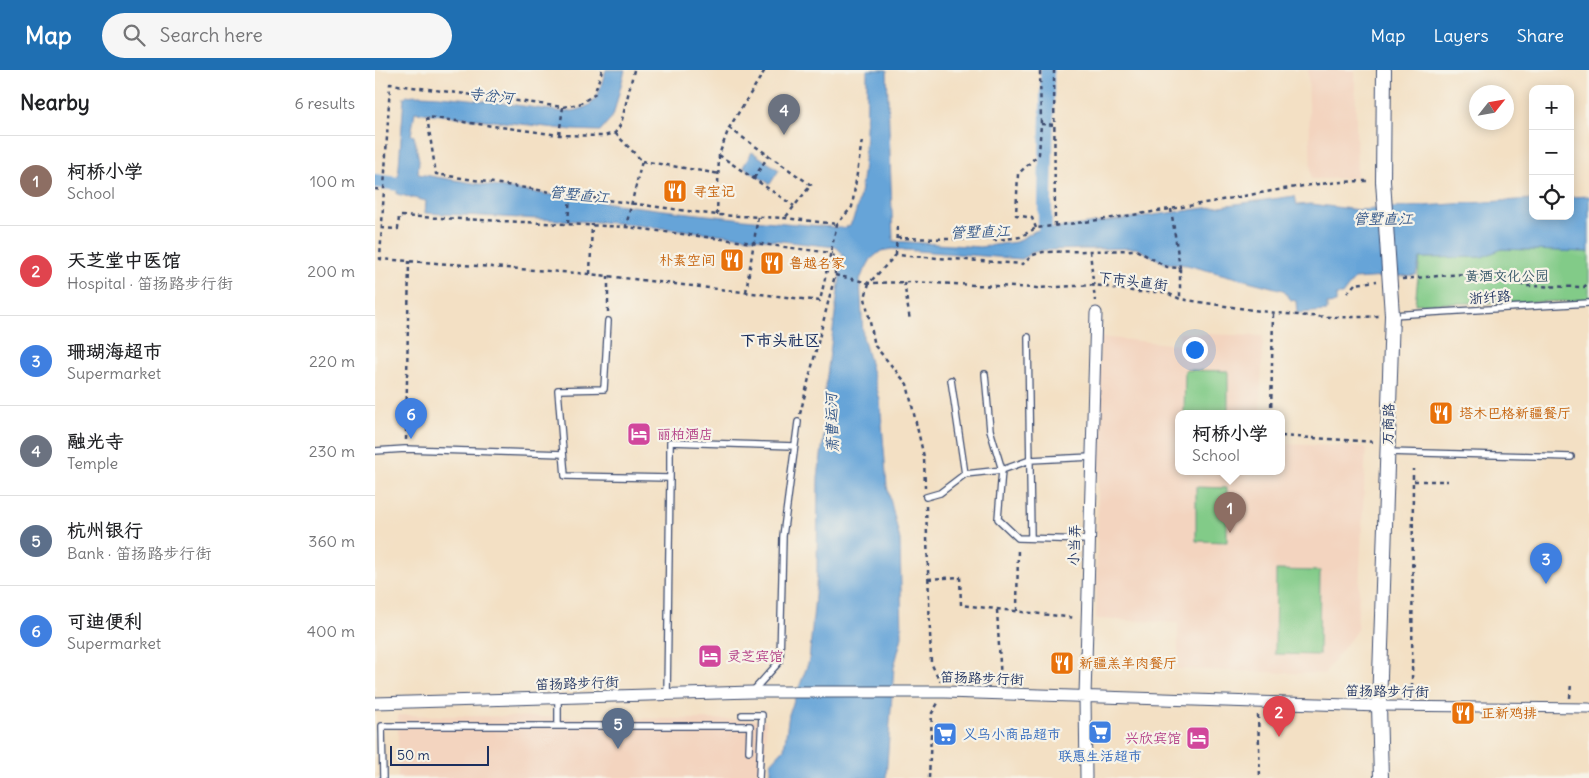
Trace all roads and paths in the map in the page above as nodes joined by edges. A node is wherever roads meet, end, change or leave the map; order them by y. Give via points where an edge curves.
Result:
1 (602, 70) edge
2 (634, 70) edge
3 (765, 70) edge
4 (1040, 70) edge
5 (1054, 70) edge
6 (1384, 70) edge
7 (563, 107) junction
8 (1041, 124) junction
9 (1055, 125) junction
10 (729, 128) junction
11 (615, 133) junction
12 (559, 135) junction
13 (862, 140) dead end
14 (719, 155) junction
15 (769, 155) junction
16 (642, 161) junction
17 (720, 174) junction
18 (754, 178) junction
19 (1383, 181) junction
20 (375, 189) edge
21 (383, 190) junction
22 (570, 196) junction
23 (631, 203) junction
24 (794, 206) junction
25 (1171, 209) junction
26 (717, 215) junction
27 (758, 216) junction
28 (785, 218) junction
29 (568, 223) junction
30 (592, 224) junction
31 (837, 224) junction
32 (626, 226) junction
33 (897, 226) dead end
34 (1055, 226) junction
35 (381, 228) junction
36 (1035, 228) junction
37 (897, 238) junction
38 (755, 243) junction
39 (1090, 251) junction
40 (832, 253) junction
41 (896, 254) junction
42 (409, 261) junction
43 (1180, 268) junction
44 (590, 274) junction
45 (835, 275) junction
46 (608, 276) junction
47 (1394, 280) dead end
48 (1384, 281) dead end
49 (904, 282) junction
50 (1589, 282) edge
51 (869, 283) junction
52 (1095, 285) junction
53 (746, 292) junction
54 (1347, 293) dead end
55 (1180, 299) junction
56 (1589, 303) edge
57 (1096, 313) joint
58 (1273, 313) junction
59 (1392, 316) junction
60 (608, 321) joint
61 (910, 321) dead end
62 (1028, 337) dead end
63 (985, 374) dead end
64 (951, 380) dead end
65 (1271, 410) edge
66 (798, 422) joint
67 (1285, 436) edge
68 (794, 446) junction
69 (1387, 448) junction
70 (405, 449) junction
71 (375, 451) edge
72 (563, 454) junction
73 (1092, 457) junction
74 (1571, 457) dead end
75 (1030, 460) junction
76 (1413, 469) dead end
77 (1002, 470) junction
78 (965, 474) junction
79 (671, 478) junction
80 (1414, 481) junction
81 (1448, 481) dead end
82 (926, 497) junction
83 (1018, 538) junction
84 (1031, 538) junction
85 (1090, 540) junction
86 (1411, 565) junction
87 (1417, 565) dead end
88 (928, 579) junction
89 (997, 609) junction
90 (1017, 612) junction
91 (1087, 619) junction
92 (1571, 682) dead end
93 (752, 692) junction
94 (945, 692) junction
95 (1001, 694) junction
96 (667, 695) junction
97 (1085, 696) junction
98 (558, 698) junction
99 (1258, 702) junction
100 (375, 703) edge
101 (1379, 706) junction
102 (1412, 707) junction
103 (1570, 708) junction
104 (1589, 708) edge
105 (742, 716) dead end
106 (558, 726) junction
107 (749, 751) dead end
108 (383, 778) edge
109 (759, 778) edge
110 (929, 778) edge
111 (1086, 778) edge
112 (1260, 778) edge
113 (1381, 778) edge

1 - 7 path via 594,95 579,104
2 - 11 path via 621,124
3 - 10 path
4 - 8 path
5 - 9 path
6 - 19 street, 万商路
7 - 12 path
7 - 21 path via 390,84
8 - 9 path
8 - 36 path via 1039,154 1018,174 1016,215 1032,218
9 - 34 path
10 - 14 path
10 - 15 path
11 - 12 path via 603,136
11 - 16 path
12 - 22 path via 427,116 436,174
13 - 31 path via 851,207
14 - 17 path
14 - 18 path
15 - 18 path
15 - 24 path via 811,185
16 - 17 path
16 - 23 path
17 - 26 path
18 - 24 path
19 - 25 path via 1344,181 1296,187
19 - 59 street, 万商路, bridge
20 - 21 path
21 - 35 path
22 - 23 path
22 - 29 path
23 - 26 path
23 - 32 path
24 - 28 path
25 - 34 path
25 - 43 path
26 - 27 path
27 - 28 path
27 - 38 path
28 - 31 path
29 - 30 path
29 - 35 path via 399,216 398,229
30 - 32 path
30 - 44 path
31 - 40 path
32 - 38 path
33 - 37 path
34 - 36 path
35 - 42 path via 380,259
36 - 37 path via 1020,237 998,240
37 - 41 path
38 - 40 path
38 - 53 path
39 - 41 path via 1043,252 1023,264
39 - 43 path via 1136,250 1167,267
39 - 52 path
40 - 45 path
40 - 53 path via 820,302
41 - 51 path
42 - 44 path
42 - 70 path
43 - 55 path
44 - 46 path
45 - 51 path, 下市头直街
45 - 66 path
46 - 53 path
46 - 60 path
47 - 50 path via 1487,272 1525,286 1584,287
48 - 54 path via 1355,284
49 - 51 path, 下市头直街
49 - 52 path, 下市头直街 via 1037,288
49 - 61 path
51 - 82 path via 865,298 875,346 907,384 924,457
52 - 55 path, 下市头直街 via 1138,292 1165,292
52 - 57 path
55 - 58 path, 下市头直街
56 - 59 lane, 浙纤路
57 - 73 street, 小当弄
58 - 59 path, 下市头直街 via 1346,319
58 - 65 path
59 - 69 street, 万商路
60 - 72 lane via 604,389 558,390
62 - 75 lane
63 - 77 lane via 990,430
64 - 78 lane
66 - 68 lane
67 - 69 path
68 - 79 lane via 670,442
68 - 93 lane via 783,536 780,661
69 - 74 lane
69 - 101 street, 万商路
70 - 71 lane
70 - 72 lane
72 - 79 lane via 565,476
73 - 75 lane
73 - 85 street, 小当弄
75 - 77 lane
75 - 84 lane
76 - 80 path
77 - 78 lane
77 - 83 lane via 998,519
78 - 82 lane via 940,493
79 - 96 lane
80 - 81 path
80 - 86 path
82 - 88 path
83 - 84 lane
83 - 90 path
84 - 85 lane
85 - 91 street, 小当弄
86 - 87 path
86 - 102 path
88 - 89 path via 960,577 961,605
88 - 94 path via 931,663
89 - 90 path
89 - 95 path
90 - 91 path
91 - 97 street, 小当弄
92 - 103 path
93 - 94 street, 笛扬路步行街
93 - 96 street, 笛扬路步行街
94 - 95 street, 笛扬路步行街
94 - 110 path via 931,713
95 - 97 street, 笛扬路步行街
96 - 98 street, 笛扬路步行街
97 - 99 street, 笛扬路步行街
97 - 111 street, 小当弄
98 - 100 street, 笛扬路步行街
98 - 106 lane
99 - 101 street, 笛扬路步行街
99 - 112 path
101 - 102 street, 笛扬路步行街
101 - 113 street, 万商路
102 - 103 street, 笛扬路步行街
103 - 104 street, 笛扬路步行街
105 - 109 lane via 762,715
106 - 107 lane via 750,726
106 - 108 lane via 382,726

